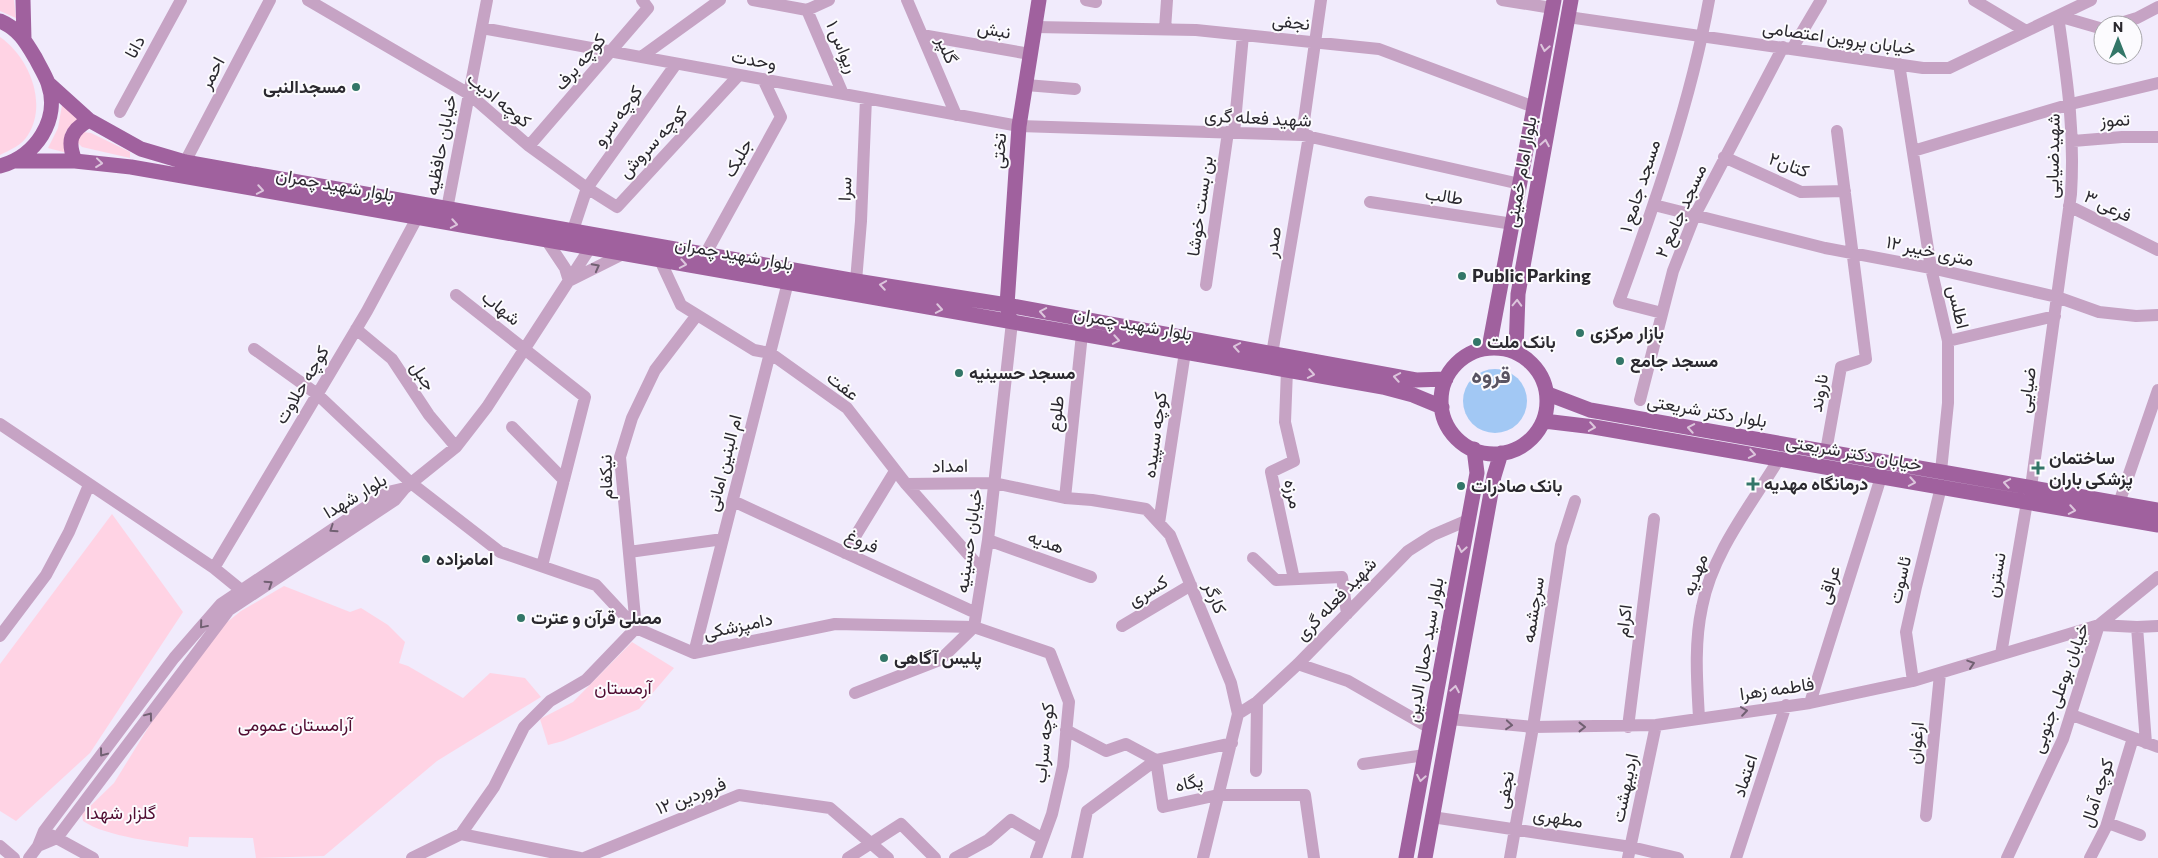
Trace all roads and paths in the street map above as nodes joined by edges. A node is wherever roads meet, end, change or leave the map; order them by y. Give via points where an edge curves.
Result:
1 (23, 0) edge
2 (181, 0) edge
3 (270, 0) edge
4 (308, 0) edge
5 (487, 0) edge
6 (642, 0) edge
7 (720, 0) edge
8 (753, 0) edge
9 (829, 0) edge
10 (907, 0) edge
11 (1039, 0) edge
12 (1167, 0) edge
13 (1321, 0) edge
14 (1502, 0) edge
15 (1572, 0) edge
16 (1709, 0) edge
17 (1821, 0) edge
18 (1974, 0) edge
19 (2092, 0) edge
20 (1553, 4) edge
21 (2158, 7) edge
22 (807, 10) junction
23 (2143, 15) edge
24 (2058, 16) junction
25 (1568, 17) junction
26 (0, 21) edge
27 (2093, 26) edge
28 (1035, 27) junction
29 (482, 28) junction
30 (1166, 29) junction
31 (2026, 31) junction
32 (1243, 34) junction
33 (922, 35) junction
34 (1702, 36) junction
35 (24, 38) junction
36 (1316, 42) junction
37 (1787, 48) junction
38 (612, 52) junction
39 (1030, 54) junction
40 (641, 57) junction
41 (676, 64) junction
42 (1899, 64) junction
43 (739, 75) junction
44 (763, 79) junction
45 (48, 83) junction
46 (2158, 83) edge
47 (1026, 85) junction
48 (1075, 89) dead end
49 (469, 94) junction
50 (843, 94) junction
51 (866, 98) junction
52 (2071, 104) junction
53 (1534, 107) junction
54 (120, 112) dead end
55 (956, 114) junction
56 (89, 120) junction
57 (1019, 126) junction
58 (1838, 132) dead end
59 (1231, 133) junction
60 (1305, 135) junction
61 (2158, 137) edge
62 (2073, 141) junction
63 (530, 146) junction
64 (1913, 151) junction
65 (1724, 157) junction
66 (16, 161) junction
67 (75, 161) junction
68 (184, 162) junction
69 (0, 166) edge
70 (1520, 184) junction
71 (587, 188) junction
72 (1845, 191) junction
73 (1370, 202) dead end
74 (1654, 205) junction
75 (1516, 206) junction
76 (2070, 206) junction
77 (446, 209) junction
78 (1533, 209) junction
79 (1695, 215) junction
80 (417, 218) junction
81 (1513, 224) junction
82 (573, 230) junction
83 (547, 241) junction
84 (590, 248) junction
85 (2158, 250) edge
86 (706, 253) junction
87 (1853, 253) junction
88 (624, 254) junction
89 (660, 260) junction
90 (1931, 268) junction
91 (790, 275) junction
92 (569, 281) junction
93 (856, 281) junction
94 (1206, 285) dead end
95 (456, 295) dead end
96 (2057, 297) junction
97 (1007, 305) junction
98 (1662, 313) junction
99 (698, 315) junction
100 (2158, 315) edge
101 (2055, 316) junction
102 (1012, 322) junction
103 (356, 329) junction
104 (1082, 334) junction
105 (1948, 341) junction
106 (1489, 348) junction
107 (524, 349) junction
108 (254, 350) dead end
109 (1185, 352) junction
110 (1516, 352) junction
111 (770, 353) junction
112 (1272, 354) junction
113 (1287, 370) junction
114 (1446, 379) junction
115 (2158, 390) edge
116 (317, 394) junction
117 (1548, 394) junction
118 (1640, 400) dead end
119 (1442, 407) junction
120 (1544, 421) junction
121 (1, 426) edge
122 (512, 427) dead end
123 (456, 446) junction
124 (1474, 449) junction
125 (1826, 450) junction
126 (1501, 453) junction
127 (1779, 459) junction
128 (895, 471) junction
129 (1941, 471) junction
130 (1881, 477) junction
131 (564, 480) junction
132 (994, 483) junction
133 (906, 484) junction
134 (89, 485) junction
135 (408, 485) junction
136 (1941, 487) junction
137 (2031, 487) junction
138 (1064, 498) junction
139 (733, 501) junction
140 (1575, 501) dead end
141 (2026, 502) junction
142 (2119, 503) junction
143 (2158, 510) edge
144 (1654, 519) dead end
145 (1468, 520) junction
146 (1160, 523) junction
147 (2158, 525) edge
148 (723, 539) junction
149 (988, 540) junction
150 (629, 552) junction
151 (845, 552) junction
152 (1253, 558) dead end
153 (542, 566) junction
154 (214, 568) junction
155 (983, 571) junction
156 (1092, 577) dead end
157 (2158, 578) edge
158 (1294, 579) junction
159 (1191, 585) junction
160 (242, 590) junction
161 (976, 613) junction
162 (1347, 614) junction
163 (2099, 625) junction
164 (1122, 626) dead end
165 (2158, 626) edge
166 (974, 627) junction
167 (2138, 627) junction
168 (636, 628) junction
169 (0, 636) edge
170 (694, 653) junction
171 (2000, 654) junction
172 (1298, 664) junction
173 (1940, 674) junction
174 (1912, 682) junction
175 (855, 693) dead end
176 (1257, 702) junction
177 (1810, 703) junction
178 (1786, 705) junction
179 (1238, 714) junction
180 (2072, 715) junction
181 (1699, 718) junction
182 (1450, 719) junction
183 (1656, 725) junction
184 (1534, 727) junction
185 (1628, 727) junction
186 (1430, 728) junction
187 (1066, 730) junction
188 (2132, 738) junction
189 (1232, 742) junction
190 (2146, 743) junction
191 (2158, 747) edge
192 (1425, 755) junction
193 (1156, 760) junction
194 (1364, 764) dead end
195 (1256, 770) dead end
196 (1218, 795) junction
197 (1926, 816) dead end
198 (1432, 817) junction
199 (2108, 823) junction
200 (1516, 830) junction
201 (44, 832) junction
202 (460, 834) junction
203 (2140, 835) dead end
204 (57, 838) junction
205 (1043, 839) junction
206 (871, 843) junction
207 (0, 846) edge
208 (38, 846) junction
209 (1630, 852) edge
210 (14, 858) edge
211 (29, 858) edge
212 (93, 858) edge
213 (412, 858) edge
214 (582, 858) edge
215 (848, 858) edge
216 (888, 858) edge
217 (935, 858) edge
218 (956, 858) edge
219 (1036, 858) edge
220 (1076, 858) edge
221 (1202, 858) edge
222 (1314, 858) edge
223 (1406, 858) edge
224 (1425, 858) edge
225 (1510, 858) edge
226 (1678, 858) edge
227 (1736, 858) edge
228 (2007, 858) edge
229 (2090, 858) edge

1 - 35 main road
2 - 54 street, دانا
3 - 68 street, احمر
4 - 49 street, کوچه ادیب
5 - 29 street, خیابان حافظیه
6 - 38 street, کوچه برف via 648,8
7 - 40 street
8 - 22 street, ریواس ۱
9 - 22 street
10 - 33 street, گلپر
11 - 28 main road, تختی
12 - 30 street
13 - 36 street, صدر
14 - 20 street
15 - 25 main road, بلوار امام خمینی
16 - 34 street, مسجد جامع ۱
17 - 37 street, مسجد جامع ۲
18 - 31 street
19 - 24 street, خیابان پروین اعتصامی
20 -> 53 main road, بلوار امام خمینی
21 - 23 street
22 - 50 street, ریواس ۱
24 - 27 street
24 - 31 street, خیابان پروین اعتصامی
24 - 52 street, شهیدضیایی
25 - 34 street, خیابان پروین اعتصامی
78 -> 25 main road, بلوار امام خمینی
26 - 35 main road
28 - 30 street, نجفی
28 - 39 main road, تختی
29 - 38 street, وحدت
29 - 49 street, خیابان حافظیه
30 - 32 street, نجفی
31 - 42 street, خیابان پروین اعتصامی via 1949,68
32 - 36 street, نجفی
32 - 59 street, بن بست خوشا
33 - 39 street, نبش
33 - 55 street, گلپر
34 - 37 street, خیابان پروین اعتصامی
34 - 74 street, مسجد جامع ۱
35 - 45 main road
36 - 53 street, نجفی via 1379,49
36 - 60 street, صدر
37 - 42 street, خیابان پروین اعتصامی
37 - 65 street, مسجد جامع ۲
38 - 40 street, وحدت
38 - 63 street, کوچه برف
39 - 47 main road, تختی
40 - 41 street, وحدت
41 - 43 street, وحدت
41 - 71 street, کوچه سرو
42 - 64 street, اطلس
43 - 44 street, وحدت
43 - 71 street, کوچه سروش via 617,207
44 - 50 street, وحدت
44 - 86 street, جلبک via 781,117
45 - 56 main road, بلوار شهید چمران
45 - 66 main road via 51,113 46,128 34,147
46 - 52 street
47 - 48 street
47 - 57 main road, تختی
49 - 63 street, کوچه ادیب
49 - 77 street, خیابان حافظیه
50 - 51 street, وحدت
51 - 55 street, وحدت
51 - 93 street, سرا
52 - 62 street, شهیدضیایی
52 - 64 street
53 - 70 main road, بلوار امام خمینی
55 - 57 street, وحدت
56 - 67 main road via 78,126 71,137 70,149
56 - 68 main road, بلوار شهید چمران via 141,149
57 - 59 street, شهید فعله گری
57 - 97 main road, تختی
58 - 72 street
59 - 60 street, شهید فعله گری
59 - 94 street, بن بست خوشا
60 - 70 street, شهید فعله گری
60 - 112 street, صدر
61 - 62 street, تموز
62 - 76 street, شهیدضیایی
63 - 71 street, کوچه ادیب
64 - 90 street, اطلس
65 - 72 street, کتان۲ via 1801,192
65 - 79 street, مسجد جامع ۲
66 - 67 main road, بلوار شهید چمران
66 - 69 main road
67 -> 80 main road, بلوار شهید چمران via 131,167
68 - 77 main road, بلوار شهید چمران
70 - 75 main road, بلوار امام خمینی
71 - 82 street
72 - 87 street
73 - 81 street, طالب
74 - 79 street, ۱۲ متری خیبر
74 - 98 street, مسجد جامع ۱ via 1619,302
75 - 78 main road
75 - 81 main road, بلوار امام خمینی
76 - 85 street, فرعی ۳
76 - 96 street, شهیدضیایی
77 - 82 main road, بلوار شهید چمران
110 -> 78 main road, بلوار امام خمینی via 1518,294
79 - 87 street, ۱۲ متری خیبر
79 - 98 street, مسجد جامع ۲ via 1673,271
80 -> 83 main road, بلوار شهید چمران
80 - 103 street, کوچه حلاوت
81 - 106 main road, بلوار امام خمینی
82 - 86 main road, بلوار شهید چمران
83 - 84 main road, بلوار شهید چمران
83 - 92 street via 565,268
84 - 88 main road, بلوار شهید چمران
84 - 92 street
86 - 91 main road, بلوار شهید چمران
87 - 90 street, ۱۲ متری خیبر
87 - 125 street, ناروند via 1866,359 1841,367
88 - 89 main road, بلوار شهید چمران
92 -> 88 street
89 -> 91 main road, بلوار شهید چمران
89 - 99 street, عفت via 681,305
90 - 96 street, ۱۲ متری خیبر
90 - 105 street, اطلس
91 - 93 main road, بلوار شهید چمران
91 -> 102 main road, بلوار شهید چمران
91 - 111 street, ام البنین امانی
92 - 107 street
97 -> 93 main road, بلوار شهید چمران
95 - 107 street, شهاب
96 - 100 street, ۱۲ متری خیبر via 2099,312
96 - 101 street, ضیایی
97 - 102 main road
112 -> 97 main road, بلوار شهید چمران
98 - 118 street, مسجد جامع ۲
99 - 111 street, عفت via 754,350
99 - 150 street, نیکفام via 655,370 632,418 620,457
101 - 105 street
101 - 137 street, ضیایی
102 - 104 main road, بلوار شهید چمران
102 - 132 street, خیابان حسینیه
103 - 116 street, کوچه حلاوت
103 - 123 street, جبل via 392,359 428,416
104 -> 109 main road, بلوار شهید چمران
104 - 138 street, طلوع
105 - 129 street, اطلس via 1948,403
106 - 110 main road
106 - 114 main road via 1458,361
107 - 123 street
107 - 131 street, شهاب via 585,397
108 - 116 street, دامپزشکی
109 - 113 main road, بلوار شهید چمران
109 - 146 street, کوچه سپیده
110 - 117 main road via 1537,369
111 - 128 street, عفت via 847,408
111 - 139 street, ام البنین امانی
114 -> 112 main road, بلوار شهید چمران via 1416,380
113 -> 119 main road, بلوار شهید چمران via 1384,387
113 - 158 street, مرزه via 1285,422 1294,461 1270,472
114 - 119 main road
115 - 142 street
116 - 135 street, دامپزشکی
116 - 154 street, کوچه حلاوت
117 - 120 main road
125 -> 117 main road, بلوار دکتر شریعتی via 1590,410
119 - 124 main road via 1444,418 1455,437
120 - 126 main road via 1527,443
120 -> 127 main road, خیابان دکتر شریعتی
121 - 134 street
122 - 131 street
123 - 135 street
124 - 126 main road
124 - 145 main road, بلوار سید جمال الدین via 1476,473
125 - 129 main road, بلوار دکتر شریعتی
182 -> 126 main road, بلوار سید جمال الدین via 1494,476
127 - 130 main road, خیابان دکتر شریعتی
127 - 181 street, مهدیه via 1724,548 1708,586 1698,626
128 - 133 street, عفت
128 - 151 street
137 -> 129 main road, بلوار دکتر شریعتی
130 -> 136 main road, خیابان دکتر شریعتی
130 - 177 street, عراقی
131 - 153 street
132 - 133 street, امداد
132 - 138 street, کارگر
132 - 149 street, خیابان حسینیه
133 - 155 street, عفت
134 - 154 street
134 - 169 street via 46,575
135 - 153 street, دامپزشکی via 500,552
135 -> 160 street, بلوار شهدا via 388,492
204 -> 135 street, بلوار شهدا via 229,610 395,500
136 - 141 main road, خیابان دکتر شریعتی
136 - 174 street, ئاسوت via 1906,632
137 - 142 main road, بلوار دکتر شریعتی
138 - 146 street, کارگر via 1146,509
139 - 148 street, ام البنین امانی
139 - 151 street, فروغ
140 - 184 street, سرچشمه via 1561,545
141 -> 147 main road, خیابان دکتر شریعتی
141 - 171 street, نسترن
142 - 143 main road, بلوار دکتر شریعتی
144 - 185 street, اکرام
145 - 162 street, شهید فعله گری via 1432,535 1408,551
145 -> 186 main road, بلوار سید جمال الدین
146 - 159 street, کارگر via 1170,535
148 - 150 street
148 - 170 street, ام البنین امانی
149 - 155 street, خیابان حسینیه
149 - 156 street, هدیه
150 - 168 street, نیکفام
151 - 161 street, فروغ
152 - 158 street via 1276,580
153 - 168 street, دامپزشکی via 596,585
154 - 160 street
155 - 161 street, خیابان حسینیه
157 - 163 street, خیابان بوعلی جنوبی
158 - 162 street via 1342,577
159 - 164 street, کسری
159 - 179 street, کارگر via 1231,683
160 -> 201 street, بلوار شهدا via 221,604 174,658
161 - 166 street, خیابان حسینیه
162 - 172 street, شهید فعله گری
163 - 167 street
163 - 171 street, فاطمه زهرا
163 - 180 street, خیابان بوعلی جنوبی
165 - 167 street
166 - 170 street, دامپزشکی via 835,624
166 - 175 street via 940,660
166 - 187 street, کوچه سراب via 1050,653 1069,702
167 - 190 street
168 - 170 street, دامپزشکی
168 - 202 street via 586,680 550,701 524,727 494,787
173 -> 171 street, فاطمه زهرا
172 - 176 street, شهید فعله گری
172 - 186 street via 1348,681
173 - 174 street, فاطمه زهرا
173 - 197 street, ارغوان
174 - 177 street, فاطمه زهرا
176 - 179 street, شهید فعله گری
176 - 195 street
177 - 178 street, فاطمه زهرا
181 -> 178 street, فاطمه زهرا
178 - 227 street, اعتماد
179 - 189 street, کارگر
180 - 188 street
180 - 228 street, خیابان بوعلی جنوبی
181 - 183 street, فاطمه زهرا
182 -> 184 street, فاطمه زهرا
182 - 198 main road, بلوار سید جمال الدین
183 - 185 street, فاطمه زهرا
183 - 209 street, اردیبهشت
184 -> 185 street, فاطمه زهرا
184 - 200 street, نجفی
186 - 192 main road, بلوار سید جمال الدین
187 - 193 street, پگاه via 1106,751 1126,744
187 - 205 street, کوچه سراب via 1063,766
188 - 190 street
188 - 199 street, کوچه آمال
189 - 193 street
189 - 196 street, کارگر
190 - 191 street
192 - 194 street
192 -> 223 main road, بلوار سید جمال الدین
193 - 196 street, پگاه via 1163,807
193 - 220 street via 1087,811
196 - 221 street, کارگر
196 - 222 street, پگاه via 1305,795
198 - 200 street, مطهری
198 - 224 main road, بلوار سید جمال الدین
199 - 203 street
199 - 229 street, کوچه آمال
200 - 209 street, مطهری
200 - 225 street, نجفی
201 - 204 street
201 - 208 street, بلوار شهدا
202 - 213 street
202 - 214 street, ۱۲ فروردین
204 - 208 street
204 - 212 street
205 - 218 street via 1011,820 988,840
205 - 219 street, کوچه سراب
206 - 214 street, ۱۲ فروردین via 830,808 739,796
206 - 215 street
206 - 216 street, ۱۲ فروردین
206 - 217 street via 902,824
207 - 210 street
208 - 211 street, بلوار شهدا
209 - 226 street, مطهری

